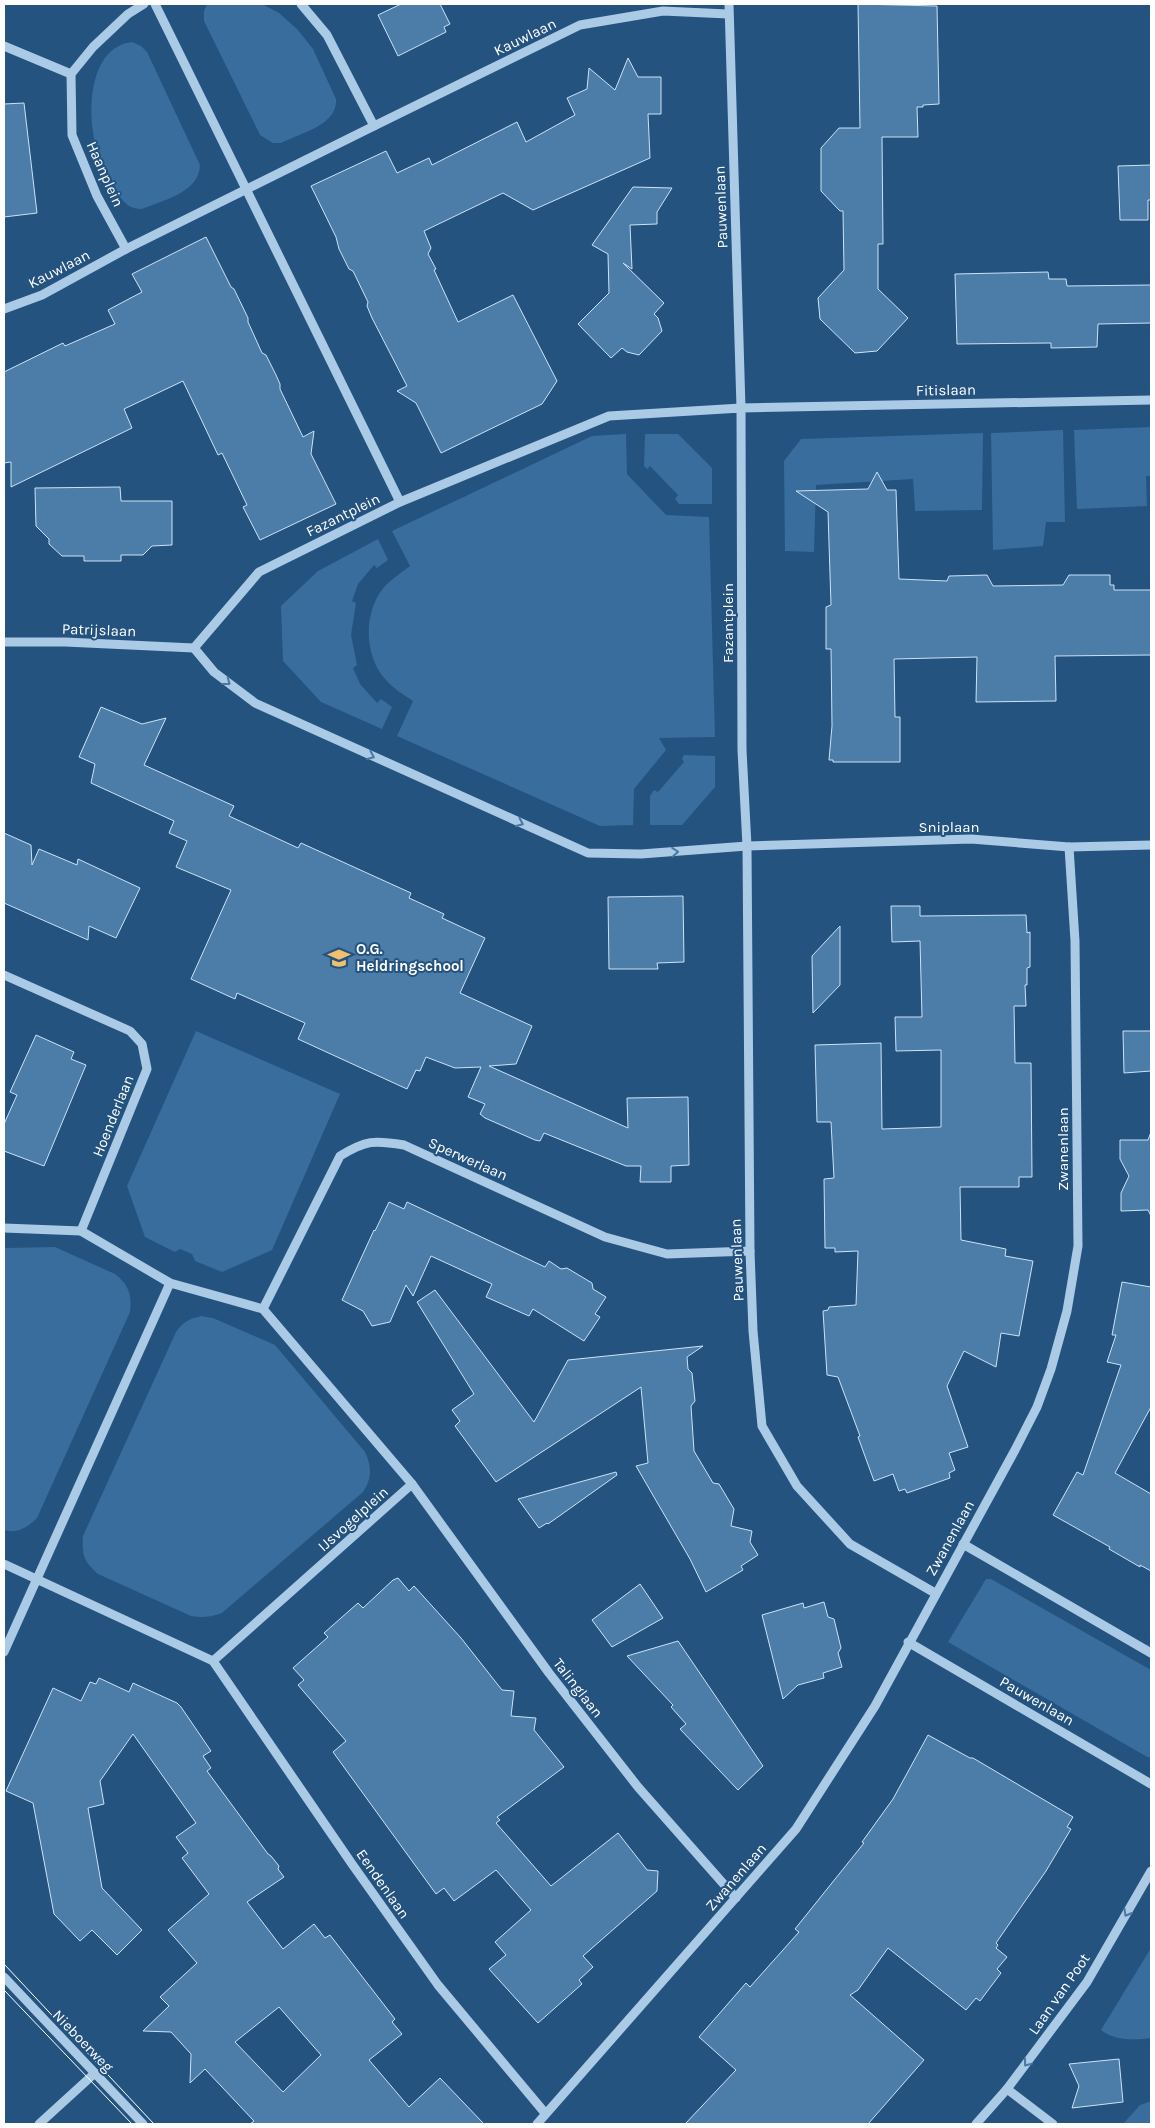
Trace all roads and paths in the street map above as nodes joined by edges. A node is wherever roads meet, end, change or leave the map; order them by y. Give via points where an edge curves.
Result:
1 (144, 4) edge
2 (155, 4) edge
3 (301, 4) edge
4 (729, 4) edge
5 (728, 14) junction
6 (4, 46) edge
7 (71, 74) junction
8 (374, 126) junction
9 (247, 190) junction
10 (126, 249) junction
11 (4, 310) edge
12 (1151, 400) edge
13 (741, 408) junction
14 (400, 502) junction
15 (4, 642) edge
16 (194, 648) junction
17 (746, 846) junction
18 (1151, 846) edge
19 (1069, 847) junction
20 (4, 975) edge
21 (4, 1228) edge
22 (82, 1231) junction
23 (750, 1251) junction
24 (170, 1283) junction
25 (263, 1309) junction
26 (412, 1484) junction
27 (963, 1544) junction
28 (4, 1564) edge
29 (35, 1580) junction
30 (935, 1593) junction
31 (908, 1642) junction
32 (4, 1652) edge
33 (1151, 1653) edge
34 (213, 1661) junction
35 (1151, 1784) edge
36 (1151, 1871) edge
37 (736, 1898) junction
38 (4, 1977) edge
39 (95, 2073) junction
40 (1007, 2089) junction
41 (545, 2113) junction
42 (39, 2124) edge
43 (143, 2124) edge
44 (537, 2124) edge
45 (976, 2124) edge
46 (1054, 2124) edge

1 - 7 street via 128,14 93,47
2 - 9 street
3 - 8 street via 327,35
4 - 5 street, Pauwenlaan
5 - 8 street, Kauwlaan via 663,10 580,25
5 - 13 street, Pauwenlaan
6 - 7 street
7 - 10 street, Haanplein via 72,135 97,196
8 - 9 street
9 - 10 street
9 - 14 street
10 - 11 street, Kauwlaan via 42,295
12 - 13 street, Fitislaan
13 - 14 street, Fazantplein via 609,416
13 - 17 street, Fazantplein via 742,750
14 - 16 street, Fazantplein via 259,572
15 - 16 street, Patrijslaan
16 -> 17 street via 214,672 255,703 588,853 641,854
17 - 19 street, Sniplaan via 971,839
17 - 23 street, Pauwenlaan
18 - 19 street, Sniplaan
19 - 27 street, Zwanenlaan via 1075,941 1078,1246 1067,1311 1048,1376 1015,1450
20 - 22 street, Hoenderlaan via 130,1031 142,1044 147,1070
21 - 22 street
22 - 24 street
23 - 25 street, Sperwerlaan via 667,1254 605,1237 404,1145 378,1140 356,1146 340,1156
23 - 30 street, Pauwenlaan via 762,1426 797,1486 850,1544
24 - 25 street
24 - 29 street
25 - 26 street
26 - 34 street, IJsvogelplein
26 - 37 street, Talinglaan via 549,1673 632,1779
27 - 30 street, Zwanenlaan
27 - 33 street
28 - 29 street
29 - 32 street
29 - 34 street
30 - 31 street, Zwanenlaan
31 - 35 street, Pauwenlaan
31 - 37 street, Zwanenlaan via 875,1706 796,1829
34 - 41 street, Eendenlaan via 438,1985
36 -> 40 street, Laan van Poot via 1087,1982
37 - 41 street, Zwanenlaan
38 - 39 street, Nieboerweg
39 - 42 street
39 - 43 street, Nieboerweg
40 - 45 street, Laan van Poot
40 - 46 street
41 - 44 street, Zwanenlaan

